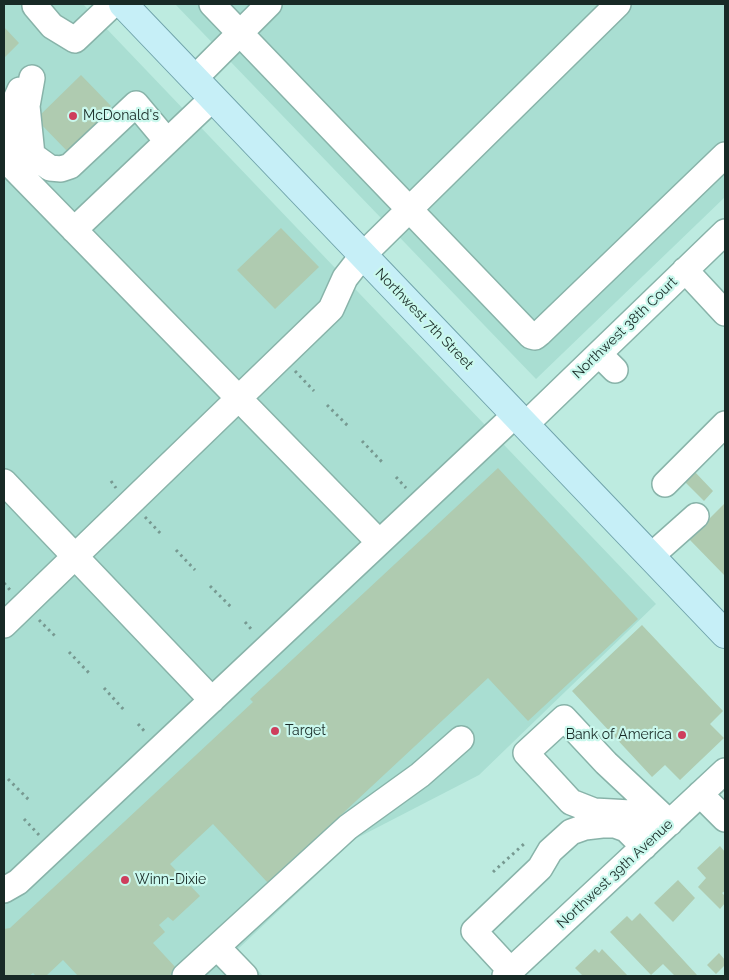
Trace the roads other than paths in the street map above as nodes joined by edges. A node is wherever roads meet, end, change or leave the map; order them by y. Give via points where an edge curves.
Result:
1 (37, 4) edge
2 (112, 4) edge
3 (123, 4) edge
4 (212, 4) edge
5 (269, 4) edge
6 (618, 4) edge
7 (240, 33) junction
8 (203, 88) junction
9 (19, 91) edge
10 (167, 141) junction
11 (725, 155) edge
12 (4, 158) edge
13 (408, 209) junction
14 (74, 230) junction
15 (725, 232) edge
16 (363, 254) junction
17 (686, 270) junction
18 (725, 313) edge
19 (240, 399) junction
20 (520, 420) junction
21 (725, 424) edge
22 (4, 482) edge
23 (665, 484) dead end
24 (696, 516) dead end
25 (379, 542) junction
26 (651, 556) junction
27 (76, 557) junction
28 (4, 625) edge
29 (725, 634) edge
30 (212, 700) junction
31 (461, 739) dead end
32 (725, 771) edge
33 (700, 794) junction
34 (725, 819) edge
35 (657, 835) junction
36 (4, 890) edge
37 (217, 947) junction
38 (508, 973) edge
39 (185, 976) edge
40 (245, 976) edge

1 - 2 street via 35,6 52,26 75,40
3 - 8 main road, Northwest 7th Street
4 - 7 street
5 - 7 street
6 - 13 street
7 - 8 street
7 - 13 street
8 - 10 street
8 - 16 main road, Northwest 7th Street
9 - 10 street via 6,121 7,130 14,141 50,168 70,166 136,104
10 - 14 street
11 - 13 street via 535,337
12 - 14 street
13 - 16 street
14 - 19 street
15 - 17 street, Northwest 38th Court
16 - 19 street via 345,278 331,309
16 - 20 main road, Northwest 7th Street
17 - 18 street
17 - 20 street, Northwest 38th Court via 607,362
19 - 25 street
19 - 27 street
20 - 25 street, Northwest 38th Court
20 - 26 main road, Northwest 7th Street
21 - 23 street
22 - 27 street
24 - 26 street
25 - 30 street, Northwest 38th Court
26 - 29 main road, Northwest 7th Street
27 - 28 street
27 - 30 street
30 - 36 street, Northwest 38th Court via 18,882
31 - 37 street via 420,775 348,827
32 - 33 street, Northwest 39th Avenue
33 - 34 street
33 - 35 street, Northwest 39th Avenue
35 - 35 street via 640,817 630,813 594,812 571,802 526,753 564,718 606,763
35 - 38 street, Northwest 39th Avenue
35 - 38 street via 615,825 585,827 571,832 550,851 540,868 474,930
37 - 39 street
37 - 40 street

